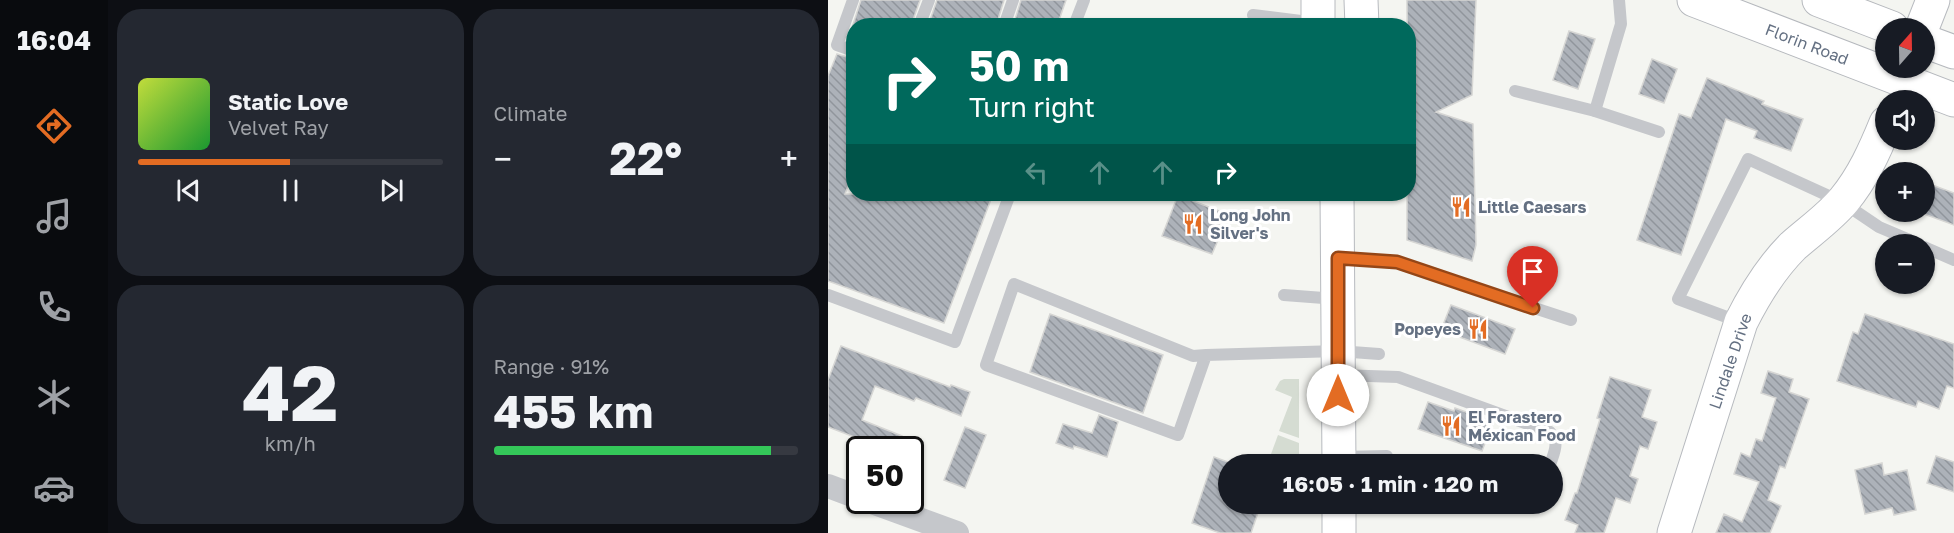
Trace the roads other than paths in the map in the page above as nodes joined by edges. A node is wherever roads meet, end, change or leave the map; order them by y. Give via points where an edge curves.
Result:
1 (853, 0) edge
2 (929, 0) edge
3 (1013, 0) edge
4 (1084, 0) edge
5 (1361, 0) edge
6 (1619, 0) edge
7 (1694, 0) edge
8 (1819, 0) edge
9 (1933, 0) edge
10 (1856, 7) edge
11 (1253, 15) dead end
12 (1318, 16) edge
13 (922, 18) edge
14 (1007, 18) edge
15 (1077, 18) edge
16 (1362, 18) edge
17 (1875, 18) edge
18 (1926, 18) edge
19 (832, 43) edge
20 (1935, 45) edge
21 (1954, 52) edge
22 (1901, 83) edge
23 (1515, 91) dead end
24 (1954, 100) edge
25 (1595, 111) junction
26 (1659, 132) dead end
27 (1875, 148) edge
28 (1007, 201) edge
29 (1332, 201) edge
30 (1842, 202) junction
31 (1895, 234) edge
32 (1935, 252) edge
33 (1338, 258) junction
34 (1954, 260) edge
35 (828, 295) edge
36 (1284, 295) dead end
37 (1338, 299) junction
38 (1571, 320) dead end
39 (1741, 322) junction
40 (1378, 354) dead end
41 (1206, 355) junction
42 (1338, 363) junction
43 (1339, 454) edge
44 (1554, 454) edge
45 (828, 486) edge
46 (846, 493) edge
47 (905, 514) edge
48 (1339, 514) edge
49 (957, 533) edge
50 (1339, 533) edge
51 (1674, 533) edge

1 - 19 lane
2 - 13 lane
3 - 14 lane
4 - 15 lane
5 - 16 main road
6 - 25 lane via 1621,24
7 - 22 main road, Florin Road
8 - 10 main road
9 - 18 main road
10 - 17 main road
11 - 12 lane
20 - 21 main road
22 - 24 main road, Florin Road
23 - 25 lane
25 - 26 lane
27 - 30 main road, Lindale Drive
28 - 35 lane via 955,342
29 - 33 main road
30 - 31 lane
30 - 39 main road, Lindale Drive via 1778,263
30 - 39 lane via 1748,159 1678,298
32 - 34 lane
33 - 37 main road
33 - 38 lane via 1397,262
36 - 37 lane
37 - 42 main road
39 - 51 main road, Lindale Drive
40 - 42 lane
41 - 41 lane via 1193,356 1014,284 986,365 1178,435
41 - 42 lane
42 - 43 main road
42 - 44 lane via 1398,377 1550,432 1557,444
45 - 46 street
47 - 49 street
48 - 50 main road

